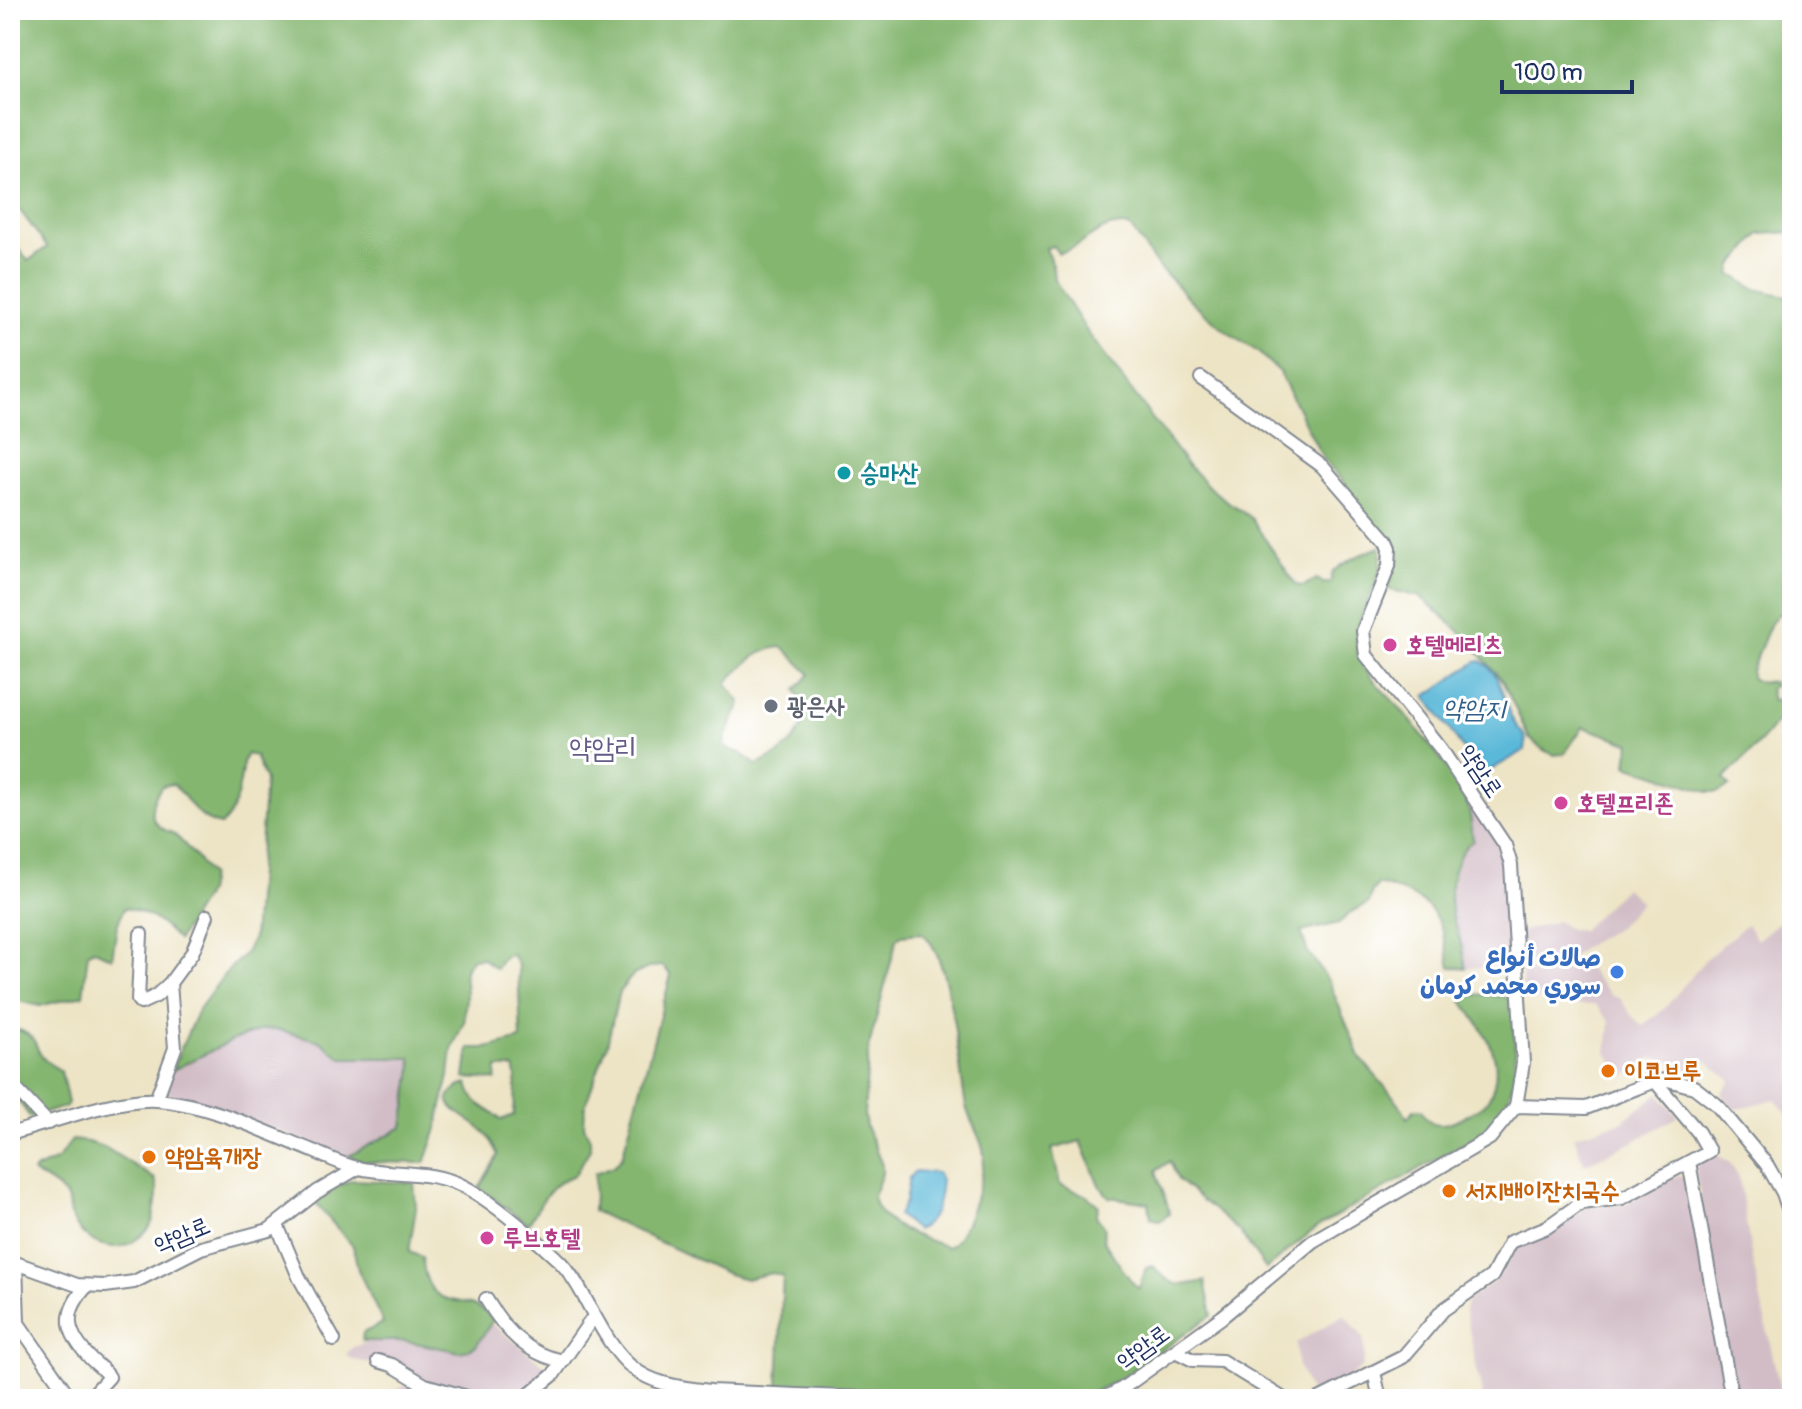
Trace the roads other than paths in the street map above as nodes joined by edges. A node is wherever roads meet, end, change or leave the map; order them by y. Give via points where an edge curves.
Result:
1 (1201, 378) dead end
2 (207, 916) dead end
3 (141, 934) dead end
4 (170, 983) junction
5 (1655, 1081) junction
6 (10, 1083) edge
7 (156, 1100) junction
8 (1516, 1106) junction
9 (48, 1123) junction
10 (10, 1134) edge
11 (1689, 1162) junction
12 (358, 1168) junction
13 (1787, 1190) edge
14 (1792, 1220) edge
15 (277, 1225) junction
16 (13, 1262) edge
17 (87, 1286) junction
18 (486, 1299) dead end
19 (594, 1316) junction
20 (334, 1340) dead end
21 (1175, 1351) junction
22 (378, 1361) dead end
23 (563, 1361) junction
24 (1374, 1372) junction
25 (71, 1399) edge
26 (89, 1399) edge
27 (474, 1399) edge
28 (524, 1399) edge
29 (876, 1399) edge
30 (887, 1399) edge
31 (1103, 1399) edge
32 (1284, 1399) edge
33 (1319, 1399) edge
34 (1380, 1399) edge
35 (1732, 1399) edge

1 - 8 street, 약암로 via 1322,466 1390,548 1389,566 1363,631 1366,655 1441,749 1505,845 1511,865 1523,1063
2 - 4 street via 192,953
3 - 4 street via 138,1000 147,1002
4 - 7 street via 175,1048
5 - 8 street via 1586,1108
5 - 11 street via 1709,1151
5 - 13 street via 1681,1082 1706,1095
6 - 9 street
7 - 9 street via 126,1102
7 - 12 street via 212,1112
8 - 21 street, 약암로 via 1490,1138 1313,1241
9 - 10 street
11 - 24 street via 1622,1198 1581,1203 1547,1227 1515,1238 1492,1276 1443,1310 1403,1357
11 - 35 street
12 - 15 street, 약암로
12 - 19 street via 431,1175 475,1193 559,1260
13 - 14 street
15 - 17 street, 약암로 via 201,1248 134,1282
15 - 20 street
16 - 17 street, 약암로
16 - 25 street via 18,1323
17 - 26 street via 71,1307 70,1328 109,1377
18 - 23 street via 528,1349
19 - 23 street
19 - 29 street via 628,1364 667,1385
21 - 31 street, 약암로
21 - 32 street via 1193,1360 1222,1361
22 - 27 street via 425,1385
23 - 28 street
24 - 33 street
24 - 34 street
29 - 30 street

